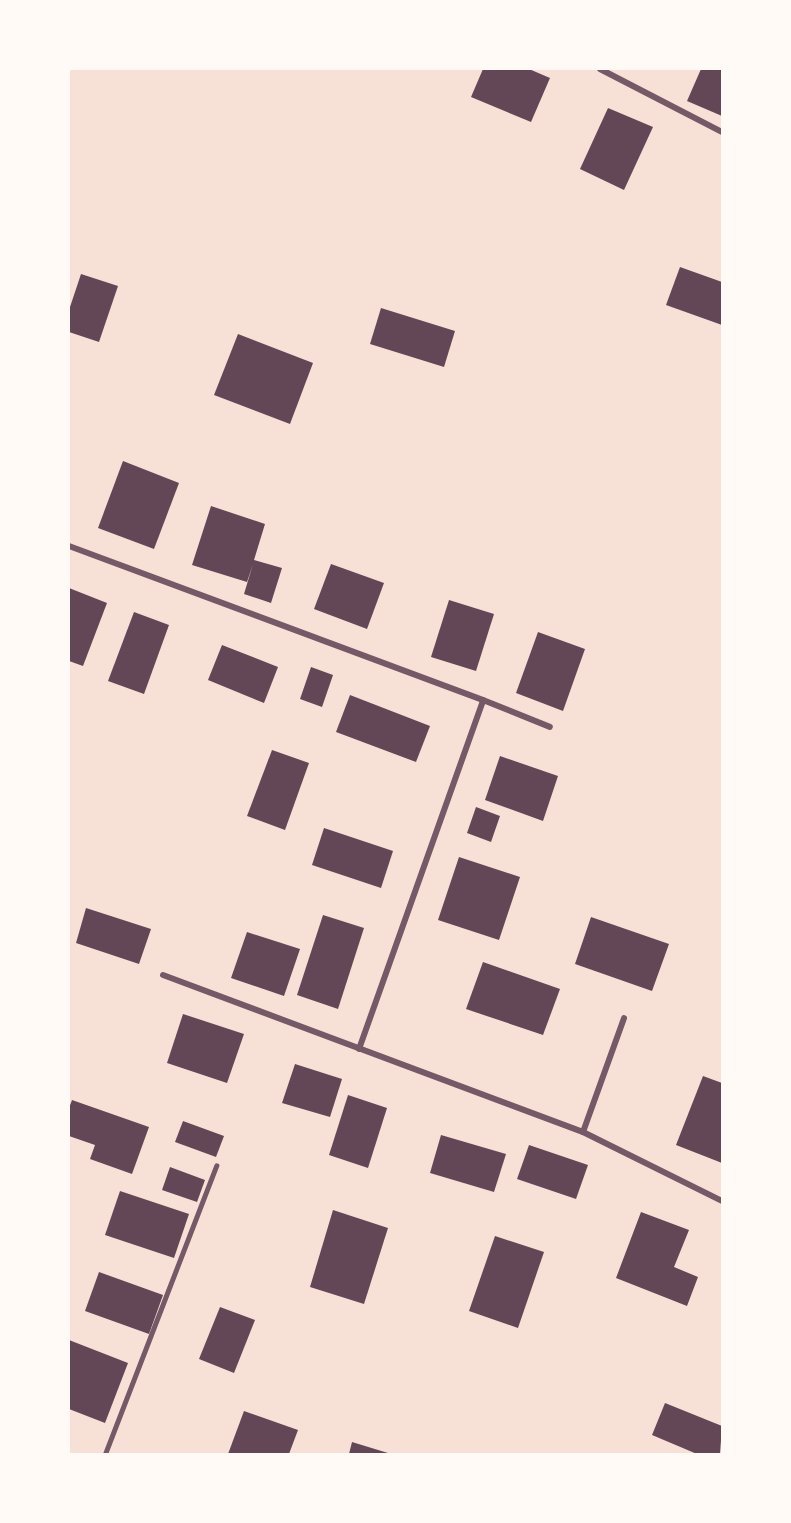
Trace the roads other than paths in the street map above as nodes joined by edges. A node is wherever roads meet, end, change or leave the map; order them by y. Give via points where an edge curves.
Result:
1 (600, 69) edge
2 (722, 132) edge
3 (69, 546) edge
4 (483, 700) junction
5 (550, 727) dead end
6 (163, 975) dead end
7 (624, 1018) dead end
8 (359, 1049) junction
9 (583, 1132) junction
10 (216, 1166) dead end
11 (722, 1201) edge
12 (105, 1454) edge

1 - 2 street
3 - 4 street
4 - 5 street
4 - 8 street
6 - 8 street
7 - 9 street
8 - 9 street
9 - 11 street
10 - 12 lane

